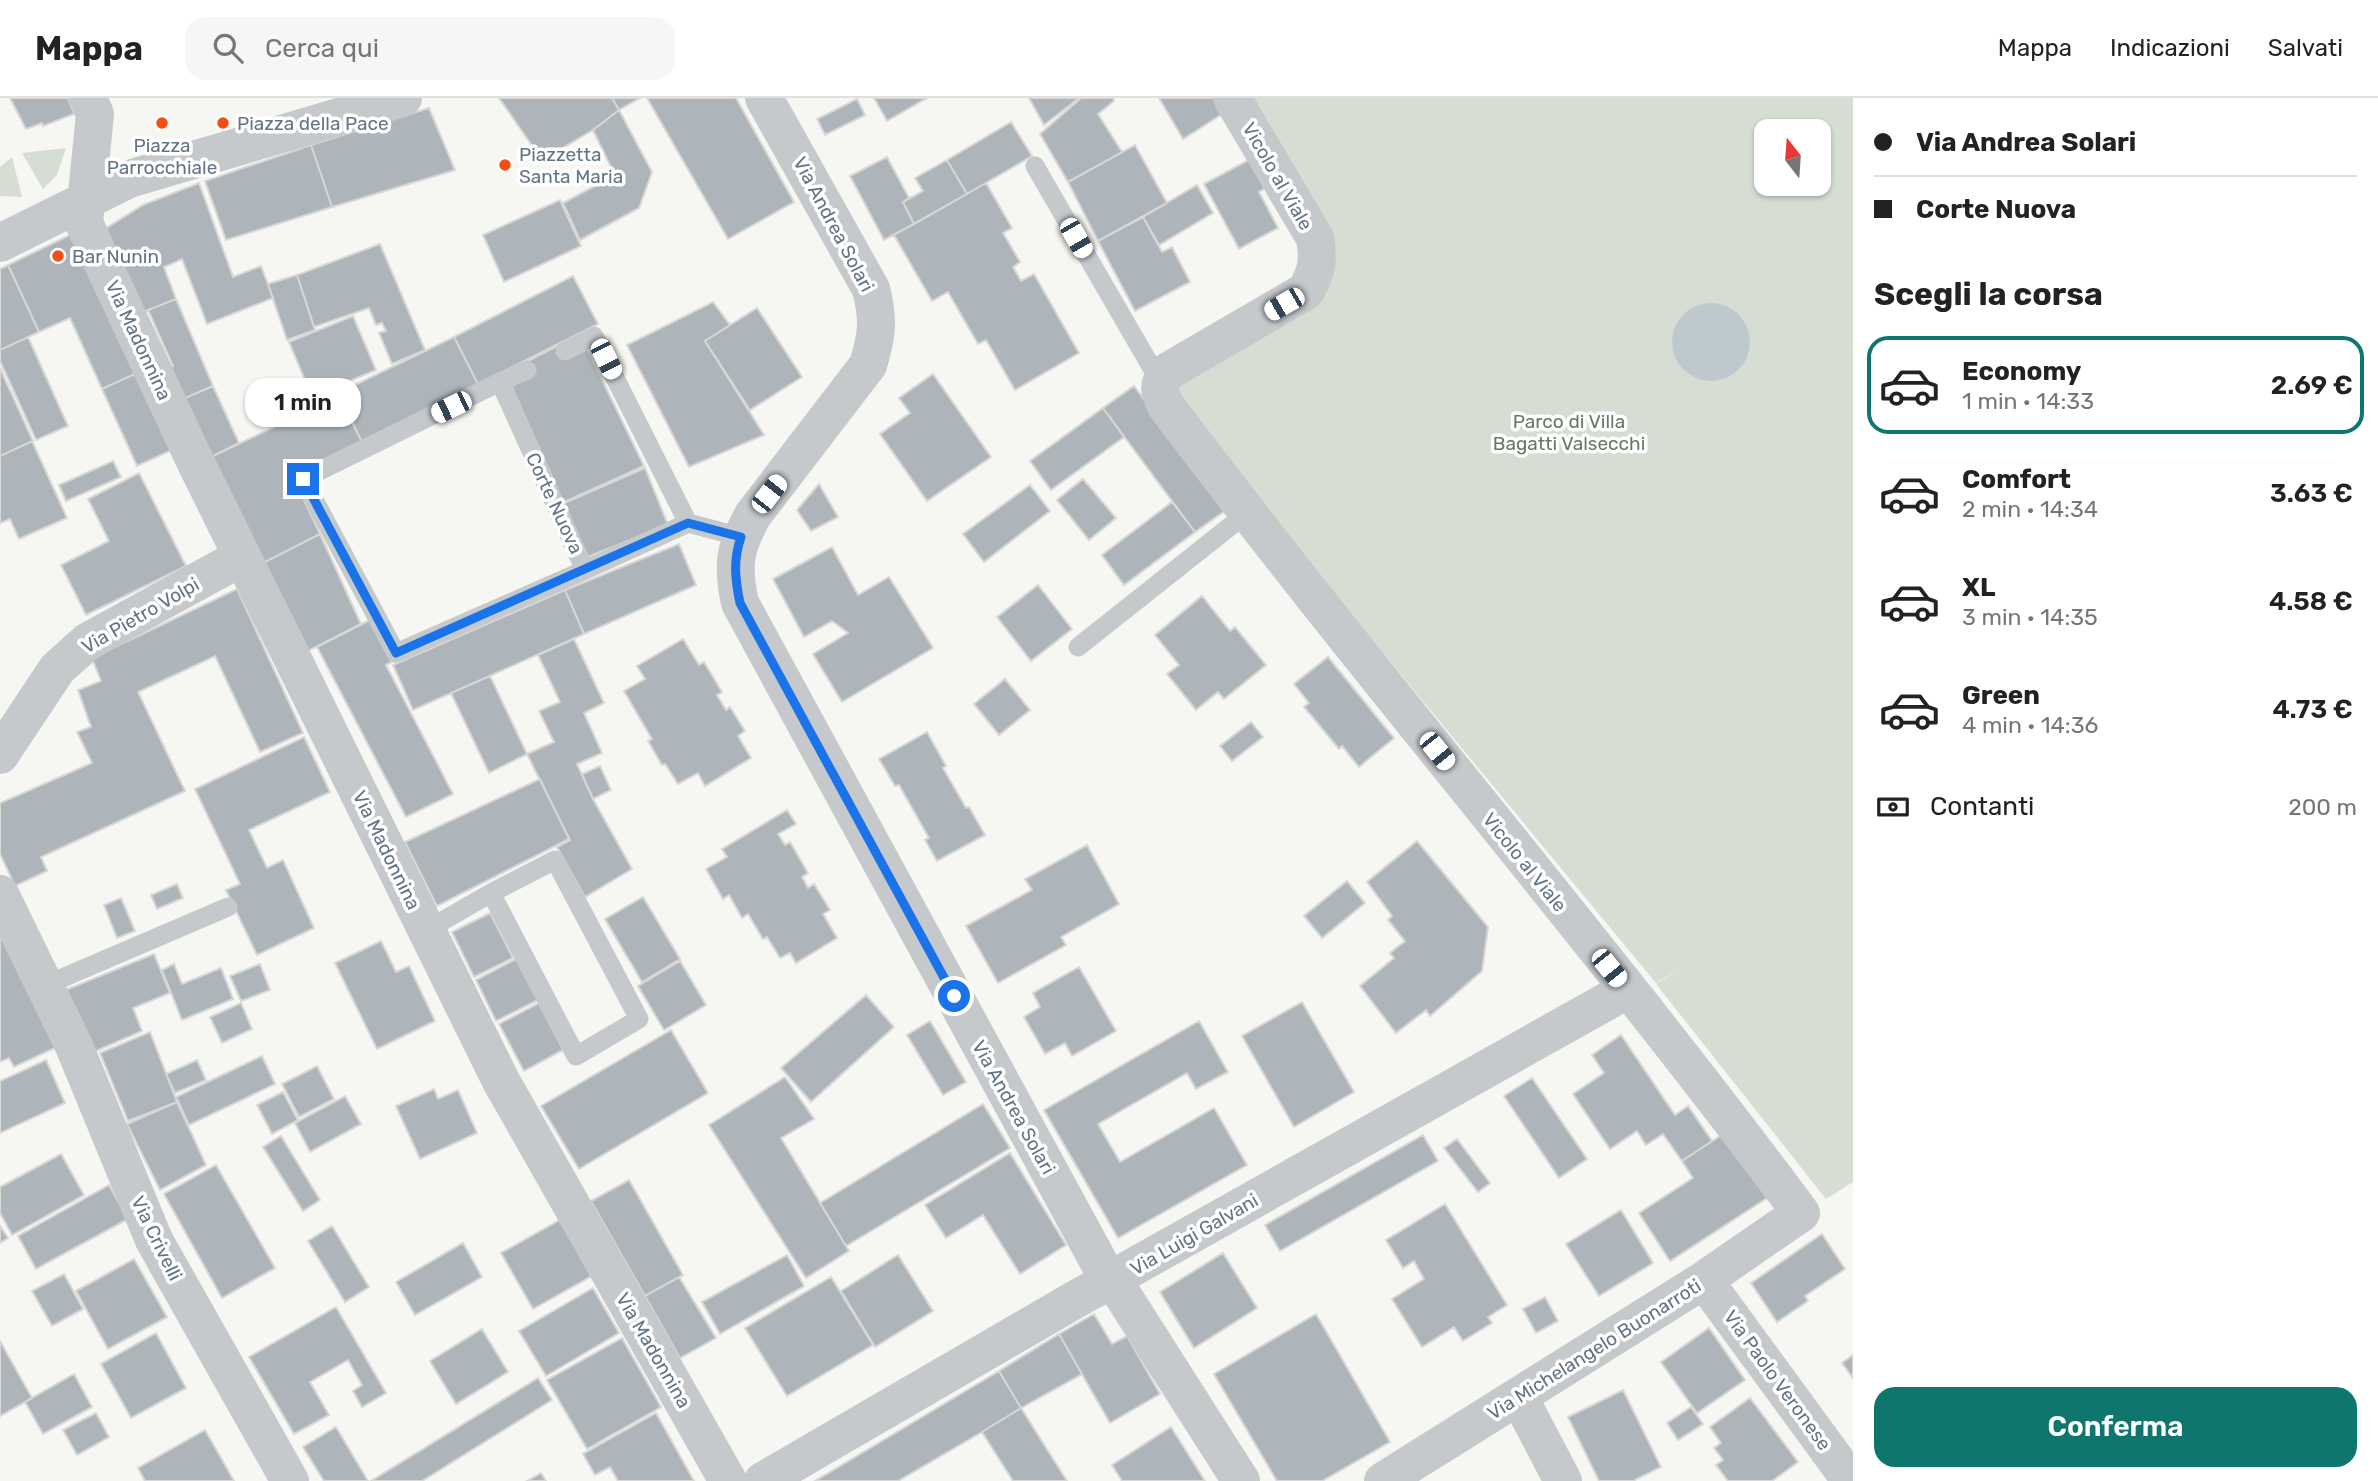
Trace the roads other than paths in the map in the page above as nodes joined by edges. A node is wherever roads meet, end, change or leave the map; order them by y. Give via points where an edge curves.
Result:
1 (404, 98) edge
2 (764, 98) edge
3 (1232, 98) edge
4 (91, 106) edge
5 (1035, 166) dead end
6 (129, 179) junction
7 (85, 202) junction
8 (0, 243) edge
9 (565, 351) dead end
10 (527, 370) dead end
11 (500, 382) junction
12 (1160, 382) junction
13 (1247, 513) junction
14 (688, 523) junction
15 (237, 537) junction
16 (741, 537) junction
17 (585, 570) junction
18 (1078, 647) dead end
19 (0, 755) edge
20 (491, 893) junction
21 (0, 894) edge
22 (228, 907) dead end
23 (427, 930) junction
24 (46, 985) junction
25 (1627, 990) junction
26 (1801, 1213) joint
27 (1113, 1280) junction
28 (1704, 1280) junction
29 (1518, 1397) junction
30 (290, 1481) edge
31 (728, 1481) edge
32 (763, 1481) edge
33 (1241, 1481) edge
34 (1383, 1481) edge
35 (1563, 1481) edge
36 (1851, 1481) edge

1 - 6 street
2 - 16 street, Via Andrea Solari via 871,289 877,337 869,365 753,515
3 - 12 street, Vicolo al Viale via 1315,238 1318,259 1314,277 1306,291 1176,366
4 - 6 street
4 - 7 street
5 - 12 lane, Vicolo al Viale
6 - 7 street
7 - 8 street
7 - 15 street, Via Madonnina via 84,223
9 - 14 lane via 594,336
10 - 11 lane
11 - 17 lane, Corte Nuova
11 - 17 lane, Corte Nuova via 303,479 306,494 396,653
12 - 13 street, Vicolo al Viale via 1166,406
13 - 18 lane
13 - 25 street, Vicolo al Viale
14 - 16 lane
14 - 17 lane
15 - 19 street, Via Pietro Volpi via 87,642 57,669
15 - 23 street, Via Madonnina
16 - 27 street, Via Andrea Solari via 734,578 740,603 1101,1266
20 - 20 lane via 576,1056 639,1019 555,860
20 - 23 lane
21 - 24 street, Via Crivelli
22 - 24 lane
23 - 31 street, Via Madonnina via 501,1081
24 - 30 street, Via Crivelli via 154,1240
25 - 26 street, Vicolo al Viale via 1705,1084
25 - 27 street, Via Luigi Galvani
26 - 28 street, Via Michelangelo Buonarroti
27 - 32 street, Via Luigi Galvani
27 - 33 street, Via Andrea Solari
28 - 29 street, Via Michelangelo Buonarroti
28 - 36 street, Via Paolo Veronese
29 - 34 street, Via Michelangelo Buonarroti
29 - 35 street

